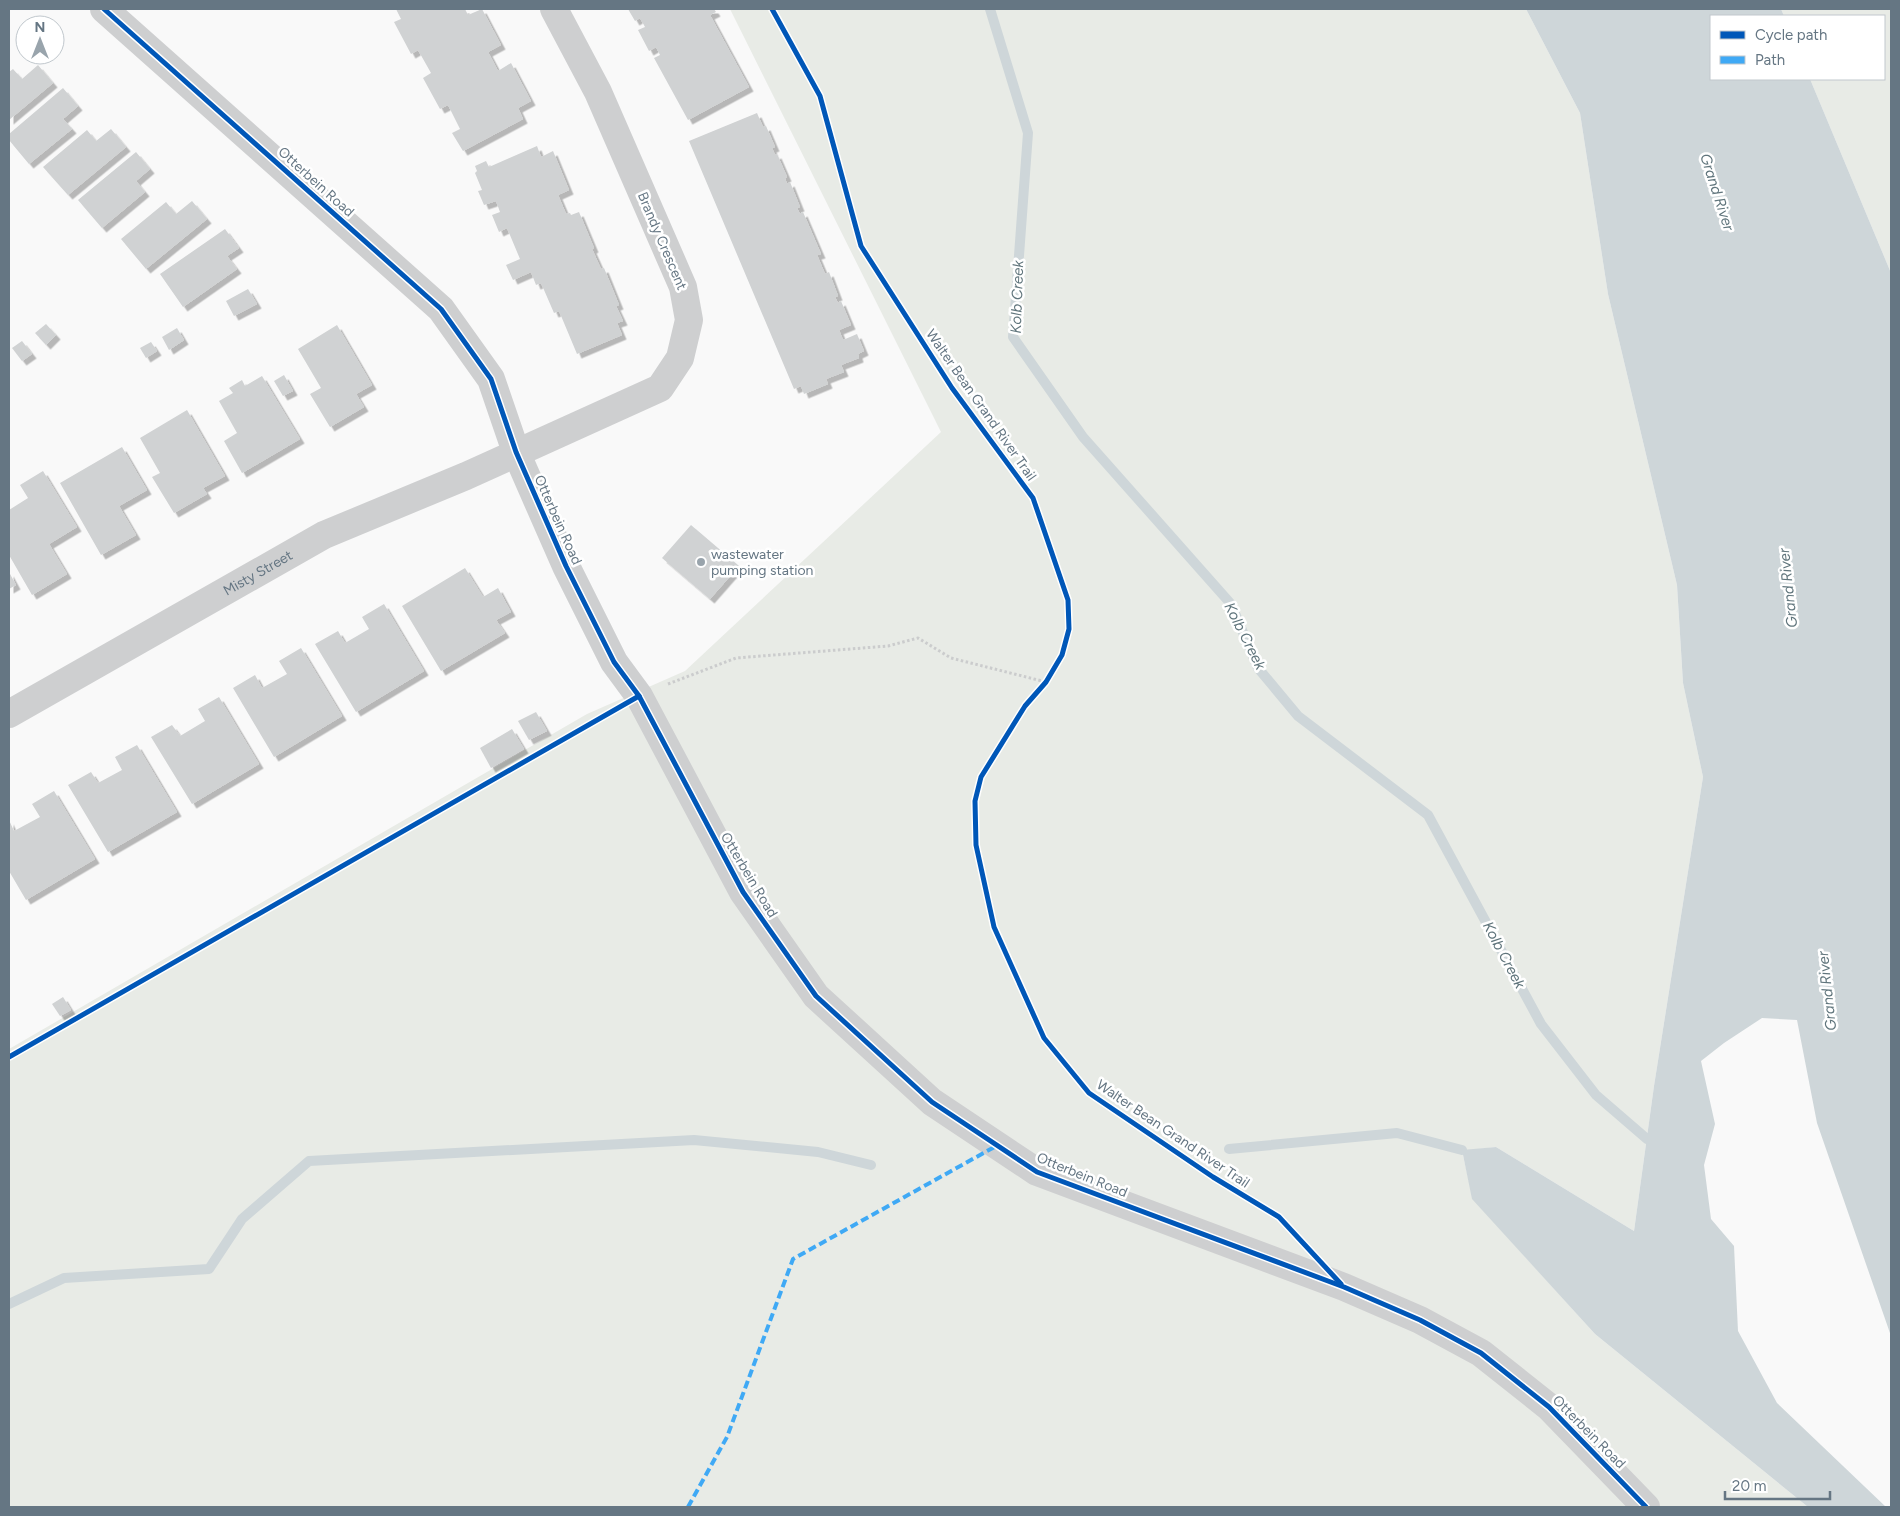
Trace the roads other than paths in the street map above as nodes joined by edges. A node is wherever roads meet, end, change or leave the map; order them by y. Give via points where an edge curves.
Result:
1 (104, 9) edge
2 (554, 9) edge
3 (516, 452) junction
4 (9, 714) edge
5 (1646, 1507) edge

1 - 3 street, Otterbein Road via 441,309 491,379
2 - 3 street, Brandy Crescent via 598,92 684,287 689,320 680,358 660,388
3 - 4 street, Misty Street via 324,535
3 - 5 street, Otterbein Road via 566,566 614,662 640,696 743,892 816,996 932,1102 1037,1172 1344,1287 1420,1320 1481,1353 1549,1407

